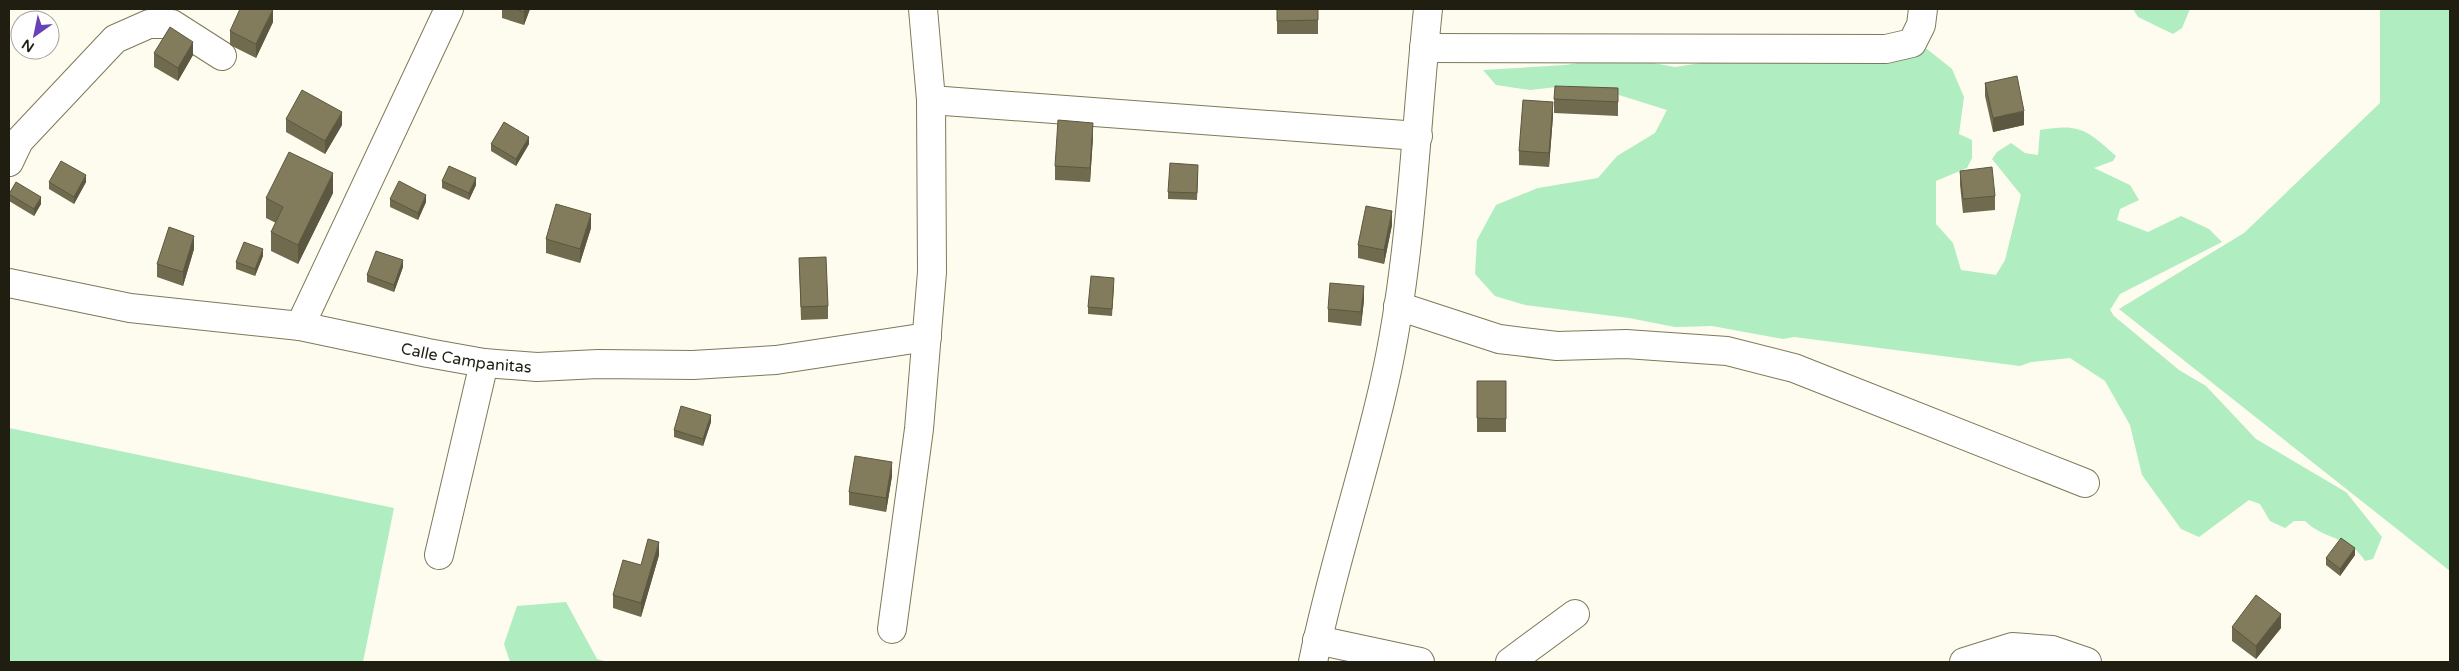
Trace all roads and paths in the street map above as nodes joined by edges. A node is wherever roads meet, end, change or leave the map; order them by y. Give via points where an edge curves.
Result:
1 (449, 9) edge
2 (922, 9) edge
3 (1428, 9) edge
4 (1923, 9) edge
5 (1424, 48) junction
6 (222, 56) dead end
7 (931, 100) junction
8 (1418, 136) junction
9 (9, 162) edge
10 (9, 284) edge
11 (1398, 306) junction
12 (300, 326) junction
13 (927, 337) junction
14 (484, 363) junction
15 (2085, 483) dead end
16 (439, 555) dead end
17 (1574, 614) dead end
18 (892, 629) dead end
19 (1315, 651) edge
20 (1420, 662) edge
21 (1510, 662) edge
22 (1964, 662) edge
23 (2087, 662) edge

1 - 12 street
2 - 7 street
3 - 5 street
4 - 5 street via 1912,43 1886,49
5 - 8 street
6 - 9 street via 172,24 149,24 115,39 19,141
7 - 8 street
7 - 13 street via 932,272
8 - 11 street
10 - 12 street, Calle Campanitas via 130,308
11 - 15 street via 1499,339 1557,346 1626,344 1727,351 1794,368
11 - 19 street via 1385,380
12 - 14 street, Calle Campanitas
13 - 14 street, Calle Campanitas via 776,360 693,365 537,367
13 - 18 street via 919,429
14 - 16 street
17 - 21 street
19 - 20 street
22 - 23 street via 2012,647 2052,650

